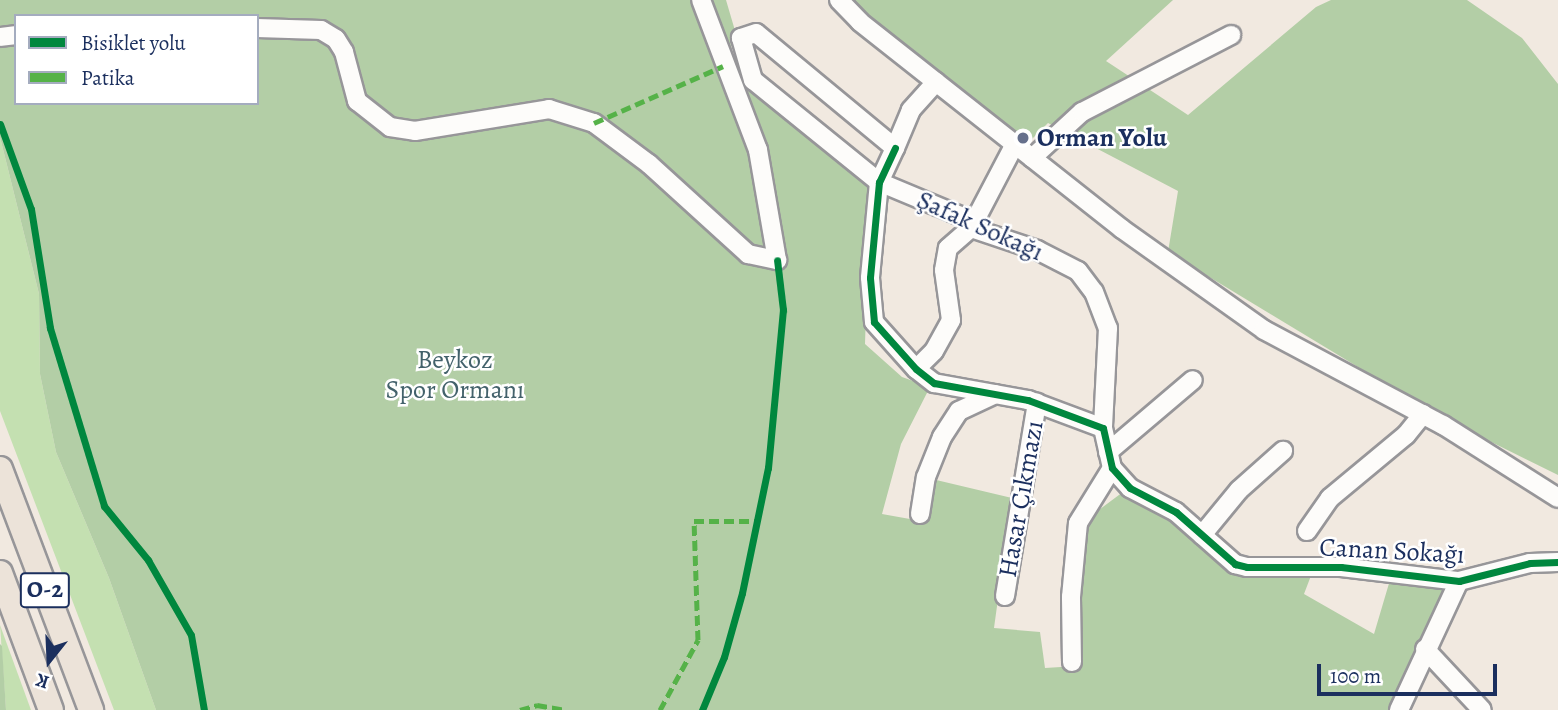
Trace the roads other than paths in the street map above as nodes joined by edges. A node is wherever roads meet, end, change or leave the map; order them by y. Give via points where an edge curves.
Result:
1 (701, 0) edge
2 (839, 0) edge
3 (259, 28) edge
4 (1231, 35) dead end
5 (936, 82) junction
6 (1015, 144) junction
7 (895, 148) junction
8 (1032, 158) junction
9 (879, 182) junction
10 (971, 228) junction
11 (916, 369) junction
12 (1194, 380) dead end
13 (995, 394) junction
14 (1037, 403) junction
15 (1423, 414) junction
16 (1103, 428) junction
17 (1283, 451) dead end
18 (1110, 460) junction
19 (0, 469) edge
20 (1558, 498) edge
21 (920, 514) dead end
22 (1307, 531) dead end
23 (1202, 535) junction
24 (1558, 562) edge
25 (0, 573) edge
26 (1459, 581) junction
27 (1005, 596) dead end
28 (1425, 649) junction
29 (1072, 662) dead end
30 (51, 710) edge
31 (90, 710) edge
32 (1399, 710) edge
33 (1482, 710) edge

1 - 3 street via 758,149 776,260 748,254 649,164 584,119 549,109 415,131 390,127 357,101 336,39 321,30
2 - 5 street
4 - 8 street via 1082,112
5 - 6 street
5 - 7 street via 911,110
6 - 8 street
6 - 10 street
7 - 9 street
7 - 9 street, Şafak Sokağı via 756,33 741,38 753,80
8 - 15 street via 1264,330
9 - 10 street, Şafak Sokağı via 963,217
9 - 11 street via 870,278 874,322
10 - 11 street via 948,248 944,270 951,320 934,351
10 - 16 street, Şafak Sokağı via 1037,250 1078,271 1094,292 1108,328
11 - 13 street via 934,383
12 - 18 street
13 - 14 street
13 - 21 street via 959,411 942,437 926,477
14 - 16 street
14 - 27 street, Hasar Çıkmazı
15 - 20 street
15 - 22 street via 1406,435 1330,498
16 - 18 street
17 - 23 street via 1239,490
18 - 23 street, Canan Sokağı via 1130,488 1177,512
18 - 29 street via 1078,523 1071,597
19 - 31 highway, O-2
23 - 26 street, Canan Sokağı via 1235,564 1247,567 1341,567
24 - 26 street, Canan Sokağı via 1530,563
25 - 30 highway, O-2
26 - 28 street
28 - 32 street
28 - 33 street

